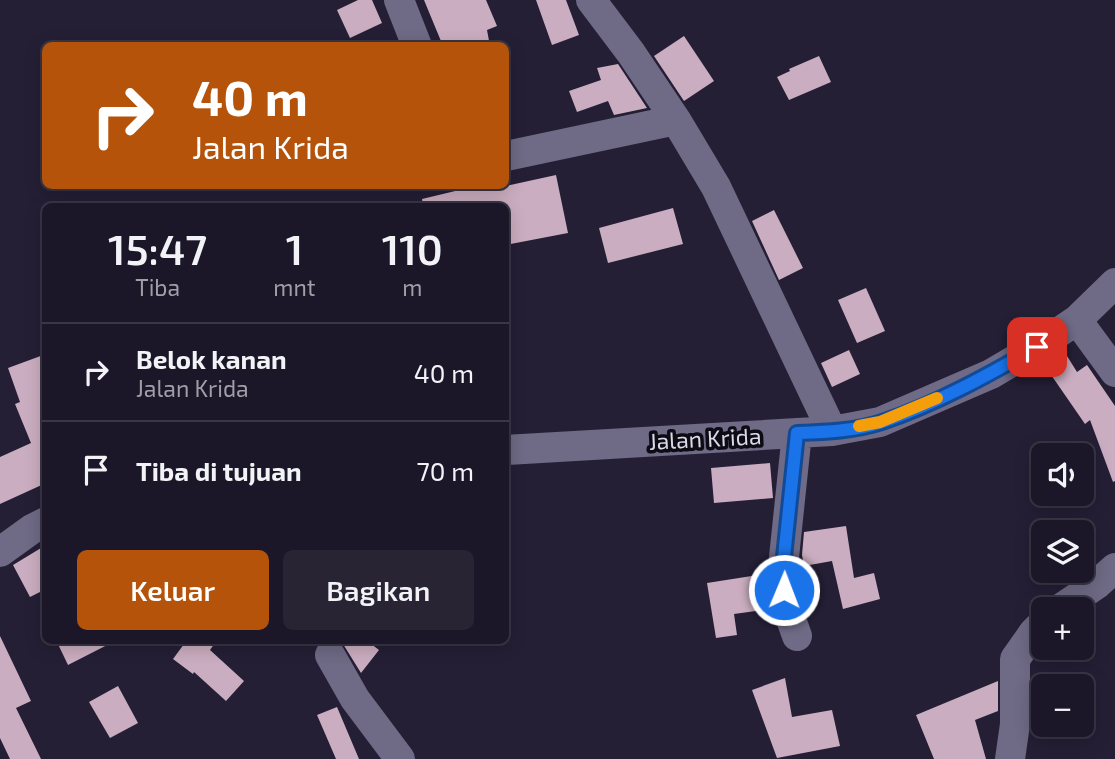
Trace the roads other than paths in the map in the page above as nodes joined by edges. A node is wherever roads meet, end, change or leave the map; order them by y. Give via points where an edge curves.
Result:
1 (399, 0) edge
2 (591, 0) edge
3 (415, 42) edge
4 (676, 120) junction
5 (509, 155) edge
6 (1115, 282) edge
7 (1077, 320) junction
8 (1115, 372) edge
9 (832, 431) junction
10 (797, 433) junction
11 (509, 450) edge
12 (42, 524) edge
13 (0, 552) edge
14 (1115, 568) edge
15 (1078, 597) edge
16 (797, 636) dead end
17 (1031, 636) edge
18 (330, 655) dead end
19 (400, 759) edge
20 (1010, 759) edge

1 - 3 street
2 - 4 street
4 - 5 street
4 - 9 street via 716,187
6 - 7 street, Jalan Krida
7 - 8 street
7 - 9 street, Jalan Krida via 991,373 923,405 880,422
9 - 10 street, Jalan Krida
10 - 11 street, Jalan Krida
10 - 16 street via 782,576
12 - 13 street
14 - 15 street
17 - 20 street via 1015,659
18 - 19 street via 355,699

